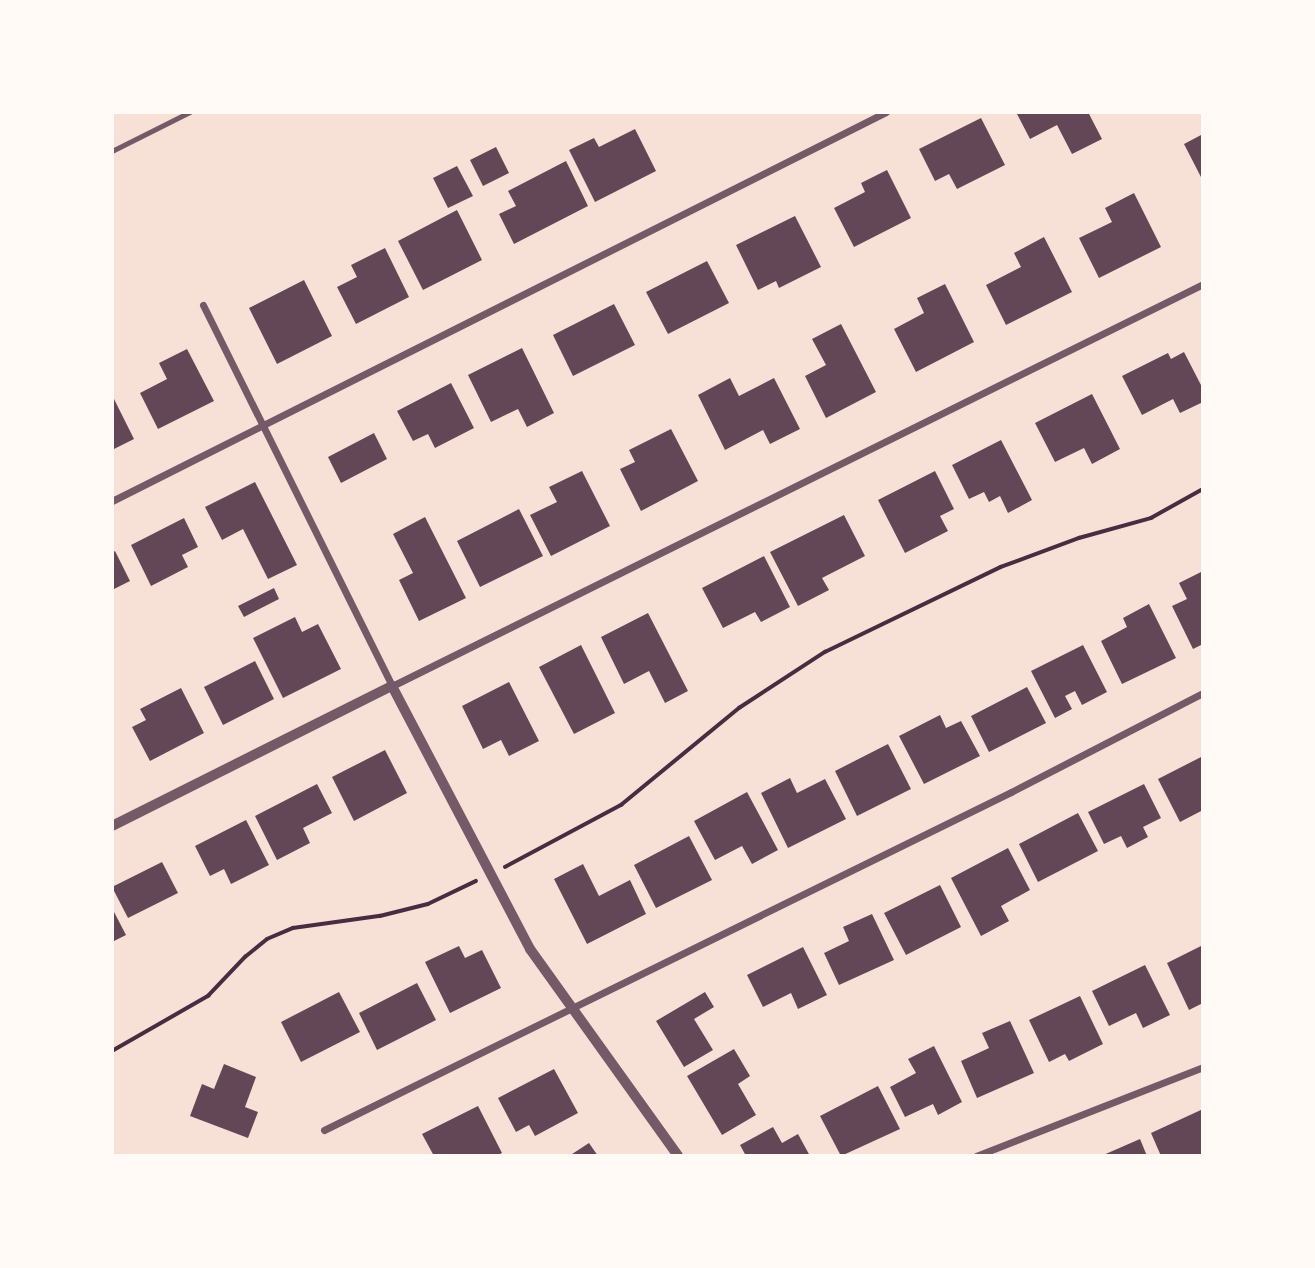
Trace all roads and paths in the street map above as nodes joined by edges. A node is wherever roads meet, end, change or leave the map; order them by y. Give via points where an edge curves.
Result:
1 (190, 112) edge
2 (886, 112) edge
3 (112, 151) edge
4 (1203, 284) edge
5 (203, 305) dead end
6 (263, 426) junction
7 (1203, 489) edge
8 (112, 501) edge
9 (392, 686) junction
10 (1203, 693) edge
11 (112, 826) edge
12 (521, 859) dead end
13 (467, 885) dead end
14 (572, 1006) junction
15 (112, 1051) edge
16 (1203, 1067) edge
17 (324, 1130) dead end
18 (678, 1156) edge
19 (976, 1156) edge

1 - 3 lane
2 - 6 street
4 - 9 street
5 - 6 street
6 - 8 street
6 - 9 street
7 - 12 path via 1151,518 1001,566 825,652 739,708 621,805
9 - 11 street
9 - 14 street via 530,949
10 - 14 street
13 - 15 path via 428,904 293,928 267,939 208,996
14 - 17 street
14 - 18 street
16 - 19 street

